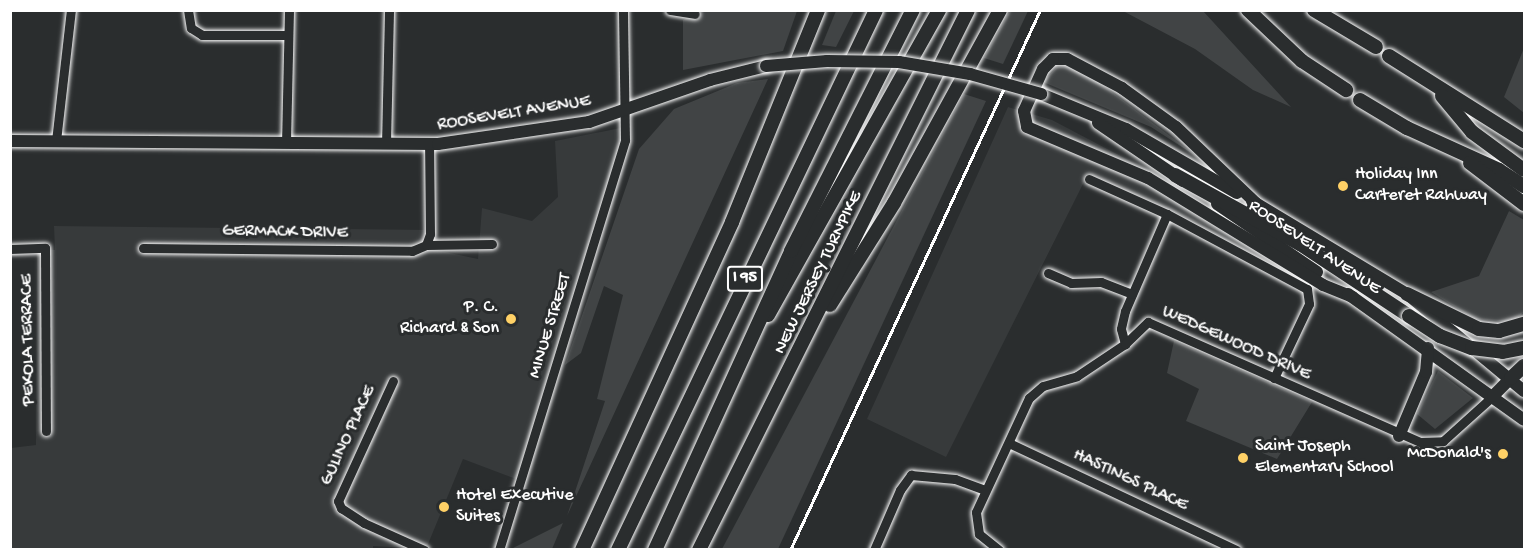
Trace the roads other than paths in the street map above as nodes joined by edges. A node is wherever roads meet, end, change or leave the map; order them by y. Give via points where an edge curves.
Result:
1 (71, 10) edge
2 (188, 10) edge
3 (289, 10) edge
4 (388, 10) edge
5 (623, 10) edge
6 (670, 10) edge
7 (816, 10) edge
8 (876, 10) edge
9 (913, 10) edge
10 (939, 10) edge
11 (968, 10) edge
12 (1000, 10) edge
13 (1248, 10) edge
14 (1314, 10) edge
15 (696, 14) dead end
16 (288, 35) junction
17 (1377, 46) dead end
18 (1389, 56) dead end
19 (1433, 86) junction
20 (1346, 90) dead end
21 (1360, 100) dead end
22 (1080, 110) junction
23 (625, 111) junction
24 (10, 141) edge
25 (56, 141) junction
26 (1524, 141) edge
27 (286, 143) junction
28 (386, 144) junction
29 (429, 144) junction
30 (1449, 147) junction
31 (1524, 170) edge
32 (1175, 175) junction
33 (1089, 179) dead end
34 (1524, 186) edge
35 (1524, 204) edge
36 (1258, 205) junction
37 (1167, 214) junction
38 (492, 244) dead end
39 (426, 245) junction
40 (143, 248) dead end
41 (10, 249) edge
42 (1048, 273) dead end
43 (1132, 294) junction
44 (1407, 294) junction
45 (1353, 297) junction
46 (1524, 324) edge
47 (756, 330) junction
48 (811, 331) junction
49 (1125, 344) junction
50 (1428, 348) junction
51 (1524, 348) edge
52 (1524, 366) edge
53 (1274, 378) junction
54 (1510, 378) junction
55 (393, 381) dead end
56 (1524, 391) edge
57 (1493, 396) junction
58 (1524, 420) edge
59 (46, 432) dead end
60 (1399, 436) junction
61 (1009, 443) junction
62 (985, 490) junction
63 (424, 549) edge
64 (499, 549) edge
65 (582, 549) edge
66 (618, 549) edge
67 (655, 549) edge
68 (699, 549) edge
69 (874, 549) edge
70 (999, 549) edge
71 (1236, 549) edge

1 - 25 street
2 - 16 street via 191,28 202,35
3 - 16 street
4 - 28 street
5 - 23 street, MINUE STREET
6 - 15 street
7 - 65 highway, I 95 via 732,222
8 - 66 highway, I 95
9 - 47 highway, NEW JERSEY TURNPIKE / I 95 via 817,197
10 - 47 highway via 779,301
11 - 48 highway, NEW JERSEY TURNPIKE
12 - 48 highway via 849,279
13 - 20 highway via 1302,61
14 - 17 highway
16 - 27 street
18 - 19 highway
19 - 26 highway
19 - 31 highway via 1472,132
21 - 30 highway
22 - 23 main road, ROOSEVELT AVENUE, bridge via 1041,94 970,74 899,62 827,61 766,66 710,80
22 - 32 main road, ROOSEVELT AVENUE
22 - 36 main road, ROOSEVELT AVENUE via 1126,129
23 - 29 main road, ROOSEVELT AVENUE via 571,125
23 - 64 street, MINUE STREET via 622,156
24 - 25 main road, ROOSEVELT AVENUE
25 - 27 main road, ROOSEVELT AVENUE
27 - 28 main road, ROOSEVELT AVENUE
28 - 29 main road, ROOSEVELT AVENUE
29 - 39 street via 430,234
30 - 34 highway
30 - 35 highway
32 - 45 main road, ROOSEVELT AVENUE
32 - 51 highway, bridge via 1300,244 1440,336 1472,348 1503,352
33 - 37 street
36 - 44 main road, ROOSEVELT AVENUE
36 - 45 main road via 1176,127 1122,88 1067,59 1053,59 1043,69 1023,115 1031,129 1148,178 1323,285
37 - 43 street
37 - 53 street via 1307,289 1309,304
38 - 39 street, GERMACK DRIVE
39 - 40 street, GERMACK DRIVE via 412,250
41 - 59 street, PEKOLA TERRACE via 45,248
42 - 43 street via 1071,283 1101,282
43 - 49 street via 1121,329
44 - 46 highway via 1479,329 1499,331
44 - 54 main road, ROOSEVELT AVENUE
45 - 50 main road, ROOSEVELT AVENUE
47 - 67 highway, NEW JERSEY TURNPIKE / I 95
48 - 68 highway, NEW JERSEY TURNPIKE
49 - 53 street, WEDGEWOOD DRIVE via 1140,326 1153,322
49 - 61 street, WEDGEWOOD DRIVE via 1077,376 1036,389
50 - 57 main road, ROOSEVELT AVENUE
50 - 60 main road via 1426,372
52 - 54 highway
53 - 60 street, WEDGEWOOD DRIVE
54 - 56 main road, ROOSEVELT AVENUE
54 - 57 main road
55 - 63 street, GULINO PLACE via 338,494 339,504 364,523
57 - 58 main road, ROOSEVELT AVENUE
57 - 60 street, WEDGEWOOD DRIVE via 1443,441 1425,443
61 - 62 street, WEDGEWOOD DRIVE
61 - 71 street, HASTINGS PLACE
62 - 69 street via 955,479 911,475 900,490
62 - 70 street, WEDGEWOOD DRIVE via 976,512 976,526 982,538

